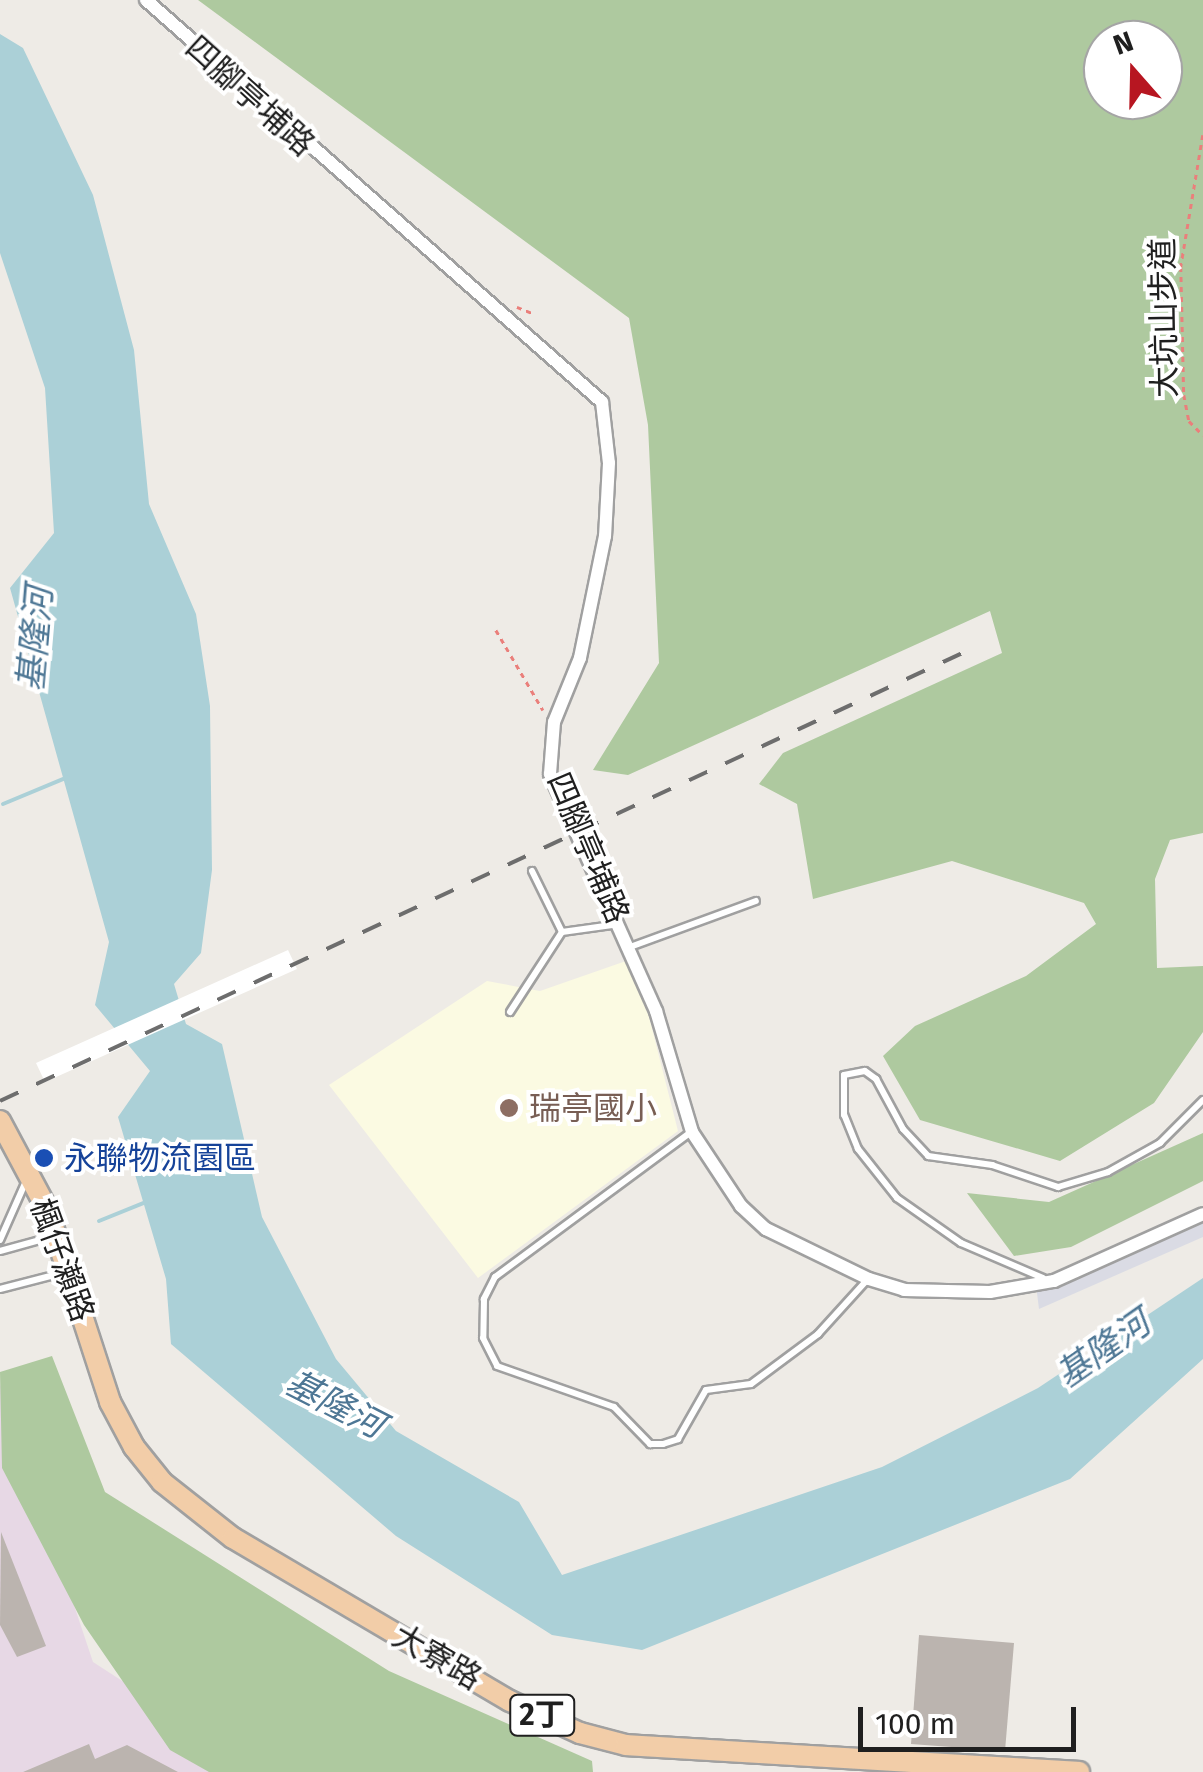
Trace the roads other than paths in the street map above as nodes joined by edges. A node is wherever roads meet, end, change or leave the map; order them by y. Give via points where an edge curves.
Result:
1 (146, 0) edge
2 (532, 871) dead end
3 (756, 901) dead end
4 (619, 924) junction
5 (562, 932) junction
6 (630, 947) junction
7 (510, 1012) dead end
8 (1203, 1100) edge
9 (1, 1122) edge
10 (692, 1132) junction
11 (29, 1176) junction
12 (1203, 1214) edge
13 (57, 1236) junction
14 (0, 1240) edge
15 (0, 1252) edge
16 (70, 1270) junction
17 (869, 1279) junction
18 (1054, 1281) junction
19 (0, 1289) edge
20 (110, 1402) joint
21 (1006, 1769) edge
22 (1079, 1772) edge

1 - 4 street, 四腳亭埔路 via 602,402 609,464 606,536 580,658 554,722 550,774
2 - 5 lane
3 - 6 lane
4 - 5 lane
4 - 6 street, 四腳亭埔路
5 - 7 lane
6 - 10 street, 四腳亭埔路
8 - 18 lane via 1160,1142 1108,1172 1058,1187 992,1165 928,1156 902,1129 876,1079 864,1070 844,1075 844,1115 858,1150 897,1198 961,1243 1023,1274
9 - 11 main road, 楓仔瀨路 / 2丁
10 - 17 street, 四腳亭埔路 via 711,1168 766,1228
10 - 17 lane via 495,1277 484,1299 483,1338 497,1366 614,1407 650,1444 663,1444 678,1440 706,1390 751,1384 818,1334
11 - 13 main road, 楓仔瀨路 / 2丁
11 - 14 lane
12 - 18 street, 四腳亭埔路
13 - 15 lane
13 - 16 main road, 楓仔瀨路 / 2丁
16 - 19 lane
16 - 20 main road, 楓仔瀨路 / 2丁
17 - 18 street, 四腳亭埔路 via 904,1290 990,1292
20 - 21 main road, 大寮路 / 2丁 via 162,1482 233,1538 510,1701 580,1732 626,1745
21 - 22 main road, 大寮路 / 2丁

